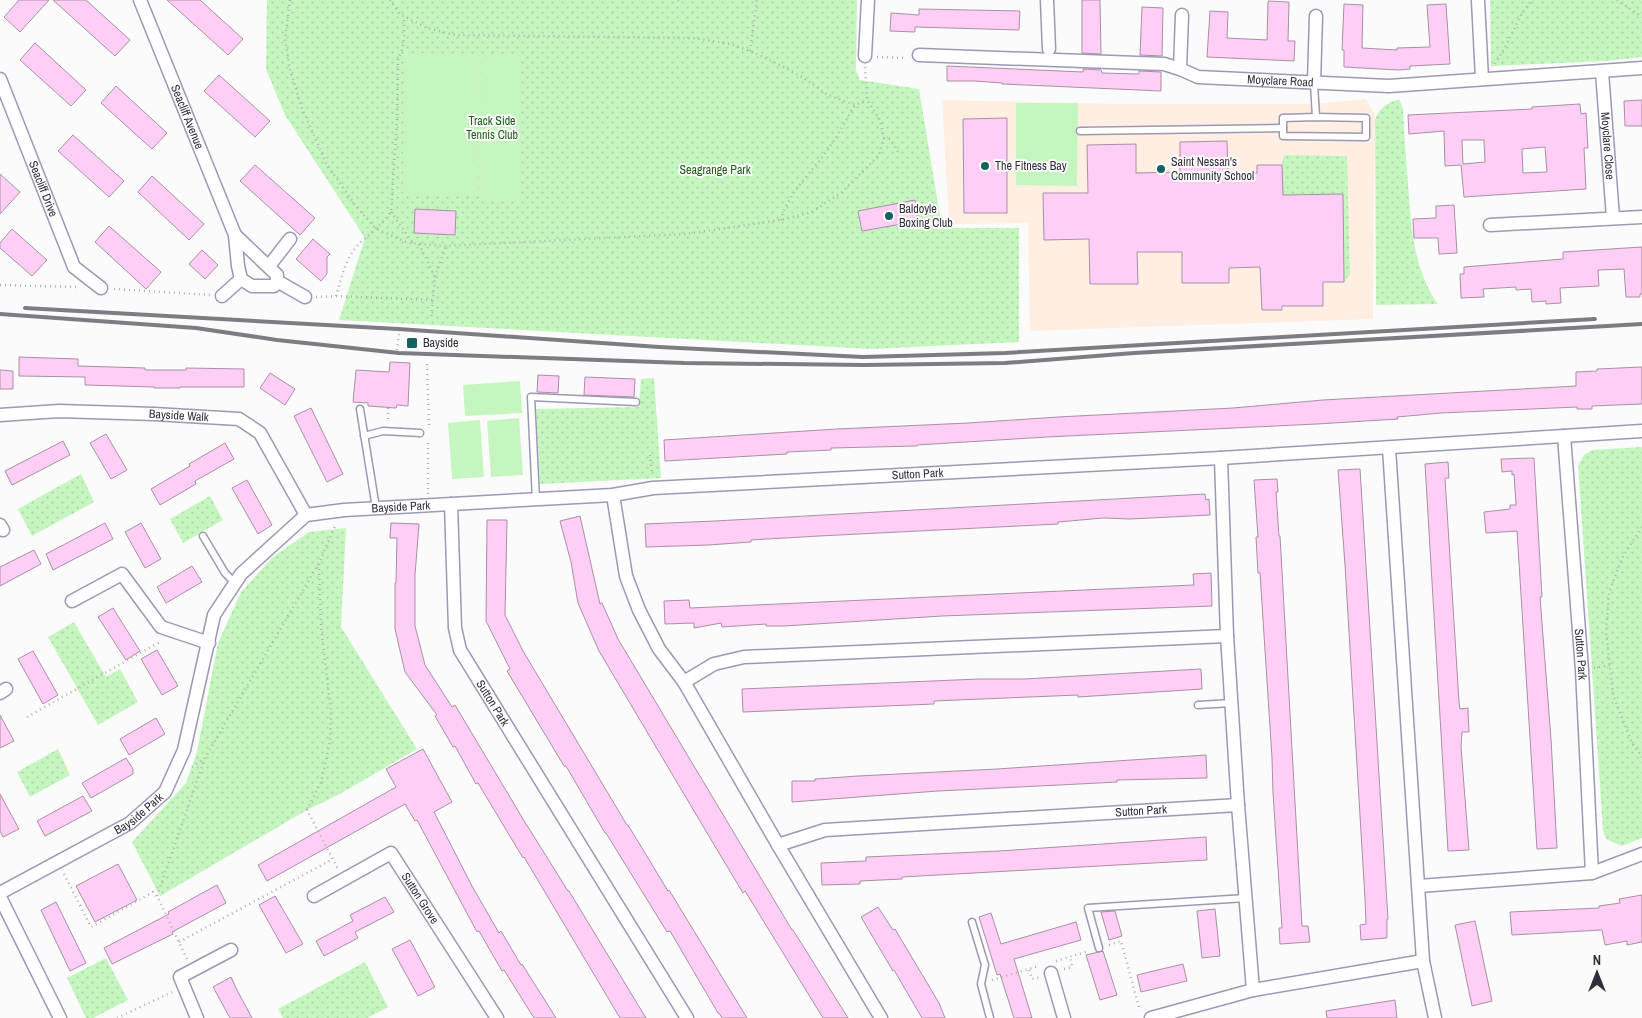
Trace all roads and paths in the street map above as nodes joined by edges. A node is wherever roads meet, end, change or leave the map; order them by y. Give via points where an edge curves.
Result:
1 (140, 0) edge
2 (290, 0) edge
3 (390, 0) edge
4 (757, 0) edge
5 (868, 0) edge
6 (1047, 0) edge
7 (1478, 0) edge
8 (1532, 0) edge
9 (1617, 0) edge
10 (1182, 15) dead end
11 (404, 16) junction
12 (1316, 16) dead end
13 (1642, 18) edge
14 (1049, 49) dead end
15 (750, 51) junction
16 (919, 55) joint
17 (865, 56) junction
18 (1642, 68) edge
19 (1180, 69) junction
20 (1602, 72) junction
21 (1497, 78) junction
22 (0, 79) edge
23 (1482, 79) junction
24 (1314, 83) junction
25 (867, 100) junction
26 (855, 105) junction
27 (1316, 117) junction
28 (1283, 128) junction
29 (1080, 131) dead end
30 (884, 138) junction
31 (900, 155) dead end
32 (391, 212) junction
33 (1642, 216) edge
34 (1613, 218) junction
35 (781, 220) junction
36 (1490, 225) dead end
37 (375, 228) junction
38 (235, 234) junction
39 (290, 239) dead end
40 (414, 243) junction
41 (419, 244) junction
42 (446, 246) junction
43 (269, 266) junction
44 (434, 277) junction
45 (241, 279) junction
46 (277, 281) junction
47 (0, 285) edge
48 (101, 288) junction
49 (222, 296) joint
50 (336, 296) junction
51 (305, 297) joint
52 (432, 300) junction
53 (431, 320) dead end
54 (399, 334) dead end
55 (398, 346) junction
56 (403, 347) dead end
57 (397, 350) dead end
58 (636, 402) dead end
59 (388, 408) dead end
60 (360, 409) dead end
61 (0, 415) edge
62 (389, 431) junction
63 (1642, 431) edge
64 (420, 433) dead end
65 (364, 436) junction
66 (1564, 436) junction
67 (1389, 448) junction
68 (650, 455) dead end
69 (1221, 458) junction
70 (654, 488) junction
71 (613, 495) junction
72 (536, 500) junction
73 (451, 504) junction
74 (376, 508) junction
75 (344, 510) junction
76 (306, 515) junction
77 (1642, 527) edge
78 (203, 536) dead end
79 (319, 563) junction
80 (236, 583) junction
81 (72, 601) dead end
82 (161, 627) junction
83 (1227, 636) junction
84 (209, 643) junction
85 (684, 682) junction
86 (1232, 703) junction
87 (1198, 705) dead end
88 (27, 717) dead end
89 (1642, 757) edge
90 (1238, 805) junction
91 (778, 845) junction
92 (1642, 854) edge
93 (332, 859) junction
94 (57, 862) junction
95 (1592, 873) junction
96 (346, 879) junction
97 (1419, 886) junction
98 (0, 893) edge
99 (157, 896) junction
100 (314, 896) dead end
101 (0, 897) edge
102 (1247, 898) junction
103 (85, 904) dead end
104 (80, 906) junction
105 (972, 922) dead end
106 (179, 942) junction
107 (1099, 948) junction
108 (231, 950) dead end
109 (188, 960) dead end
110 (1423, 961) junction
111 (1050, 967) junction
112 (981, 984) junction
113 (184, 985) junction
114 (1253, 990) junction
115 (60, 1018) edge
116 (117, 1018) edge
117 (197, 1018) edge
118 (497, 1018) edge
119 (686, 1018) edge
120 (882, 1018) edge
121 (990, 1018) edge
122 (1064, 1018) edge
123 (1142, 1018) edge
124 (1151, 1018) edge
125 (1436, 1018) edge

1 - 38 street, Seacliff Avenue
2 - 37 path via 286,39 290,70 302,108 327,165
3 - 11 path
4 - 15 path
5 - 17 street
6 - 14 street
7 - 23 street
8 - 21 path via 1495,63
9 - 13 path
10 - 19 street
11 - 15 path via 427,28 455,35 693,38 731,44
11 - 32 path via 404,41 398,58
12 - 24 street
15 - 26 path via 802,77 828,95
16 - 17 path via 917,58
16 - 19 street, Moyclare Road via 1164,64
17 - 25 path
18 - 20 street, Moyclare Road
19 - 24 street, Moyclare Road via 1198,77
20 - 21 street, Moyclare Road
20 - 34 street, Moyclare Close
21 - 23 street, Moyclare Road
22 - 48 street, Seacliff Drive via 74,267
23 - 24 street, Moyclare Road via 1389,86
24 - 27 lane
25 - 26 path
25 - 30 path via 880,120
26 - 35 path via 824,154 793,193
27 - 28 lane via 1283,118
27 - 28 lane via 1366,118 1366,137 1283,136
28 - 29 lane
30 - 31 path via 890,139
30 - 35 path via 879,155 842,192 812,212
32 - 37 path
32 - 40 path
33 - 34 street
34 - 36 street
35 - 42 path via 686,234
37 - 40 path
37 - 50 path via 348,259
38 - 43 street, Seacliff Avenue
38 - 45 street, Seacliff Avenue
39 - 43 street
40 - 41 path
41 - 42 path
41 - 44 path
42 - 44 path
43 - 46 street, Seacliff Avenue via 278,275
44 - 52 path
45 - 46 street via 252,286 274,286
45 - 49 street
46 - 51 street
47 - 48 path
48 - 49 path
50 - 51 path
50 - 52 path
52 - 53 path
54 - 55 path
55 - 56 path
55 - 57 path
58 - 72 lane via 531,397
59 - 62 path
60 - 65 lane
61 - 76 street, Bayside Walk via 59,411 240,419 260,433
62 - 64 lane
62 - 65 lane
63 - 66 street
65 - 74 lane
66 - 67 street, Sutton Park
66 - 95 street, Sutton Park via 1582,670
67 - 69 street, Sutton Park
67 - 97 street
68 - 70 path
69 - 70 street, Sutton Park
69 - 83 street
70 - 71 street, Sutton Park
71 - 72 street, Sutton Park
71 - 85 street via 626,576 659,649
72 - 73 street, Sutton Park
73 - 74 street, Bayside Park
73 - 119 street, Sutton Park via 455,628 460,650
74 - 75 street, Bayside Park
75 - 76 street, Bayside Park
75 - 79 path
76 - 80 street, Bayside Park via 241,574
77 - 89 path via 1622,558 1611,586 1606,612 1613,695 1632,743
78 - 80 lane via 225,573
79 - 93 path via 330,734 321,782 307,810
79 - 99 path via 205,758
80 - 84 street, Bayside Park via 214,615
81 - 82 street via 122,574
82 - 84 street
82 - 88 path via 158,643
83 - 85 street via 744,657 714,664
83 - 86 street
84 - 94 street, Bayside Park via 184,750 165,792 130,823
85 - 91 street
86 - 87 lane
86 - 90 street
90 - 91 street, Sutton Park via 825,830
90 - 102 street
91 - 120 street
92 - 95 street
93 - 96 path
93 - 106 path
94 - 98 street, Bayside Park
94 - 104 path
95 - 97 street
96 - 100 street, Sutton Grove
96 - 118 street, Sutton Grove via 391,853
97 - 110 street
99 - 104 path via 153,892 91,927
99 - 106 path
101 - 115 street
102 - 107 lane via 1088,908
102 - 114 street
103 - 104 path
105 - 112 lane via 985,965
106 - 109 path
107 - 111 path
107 - 123 path via 1120,942
108 - 113 street via 180,977
110 - 114 street
110 - 125 street
111 - 112 path
111 - 122 street
112 - 121 lane
113 - 116 path
113 - 117 street
114 - 124 street

